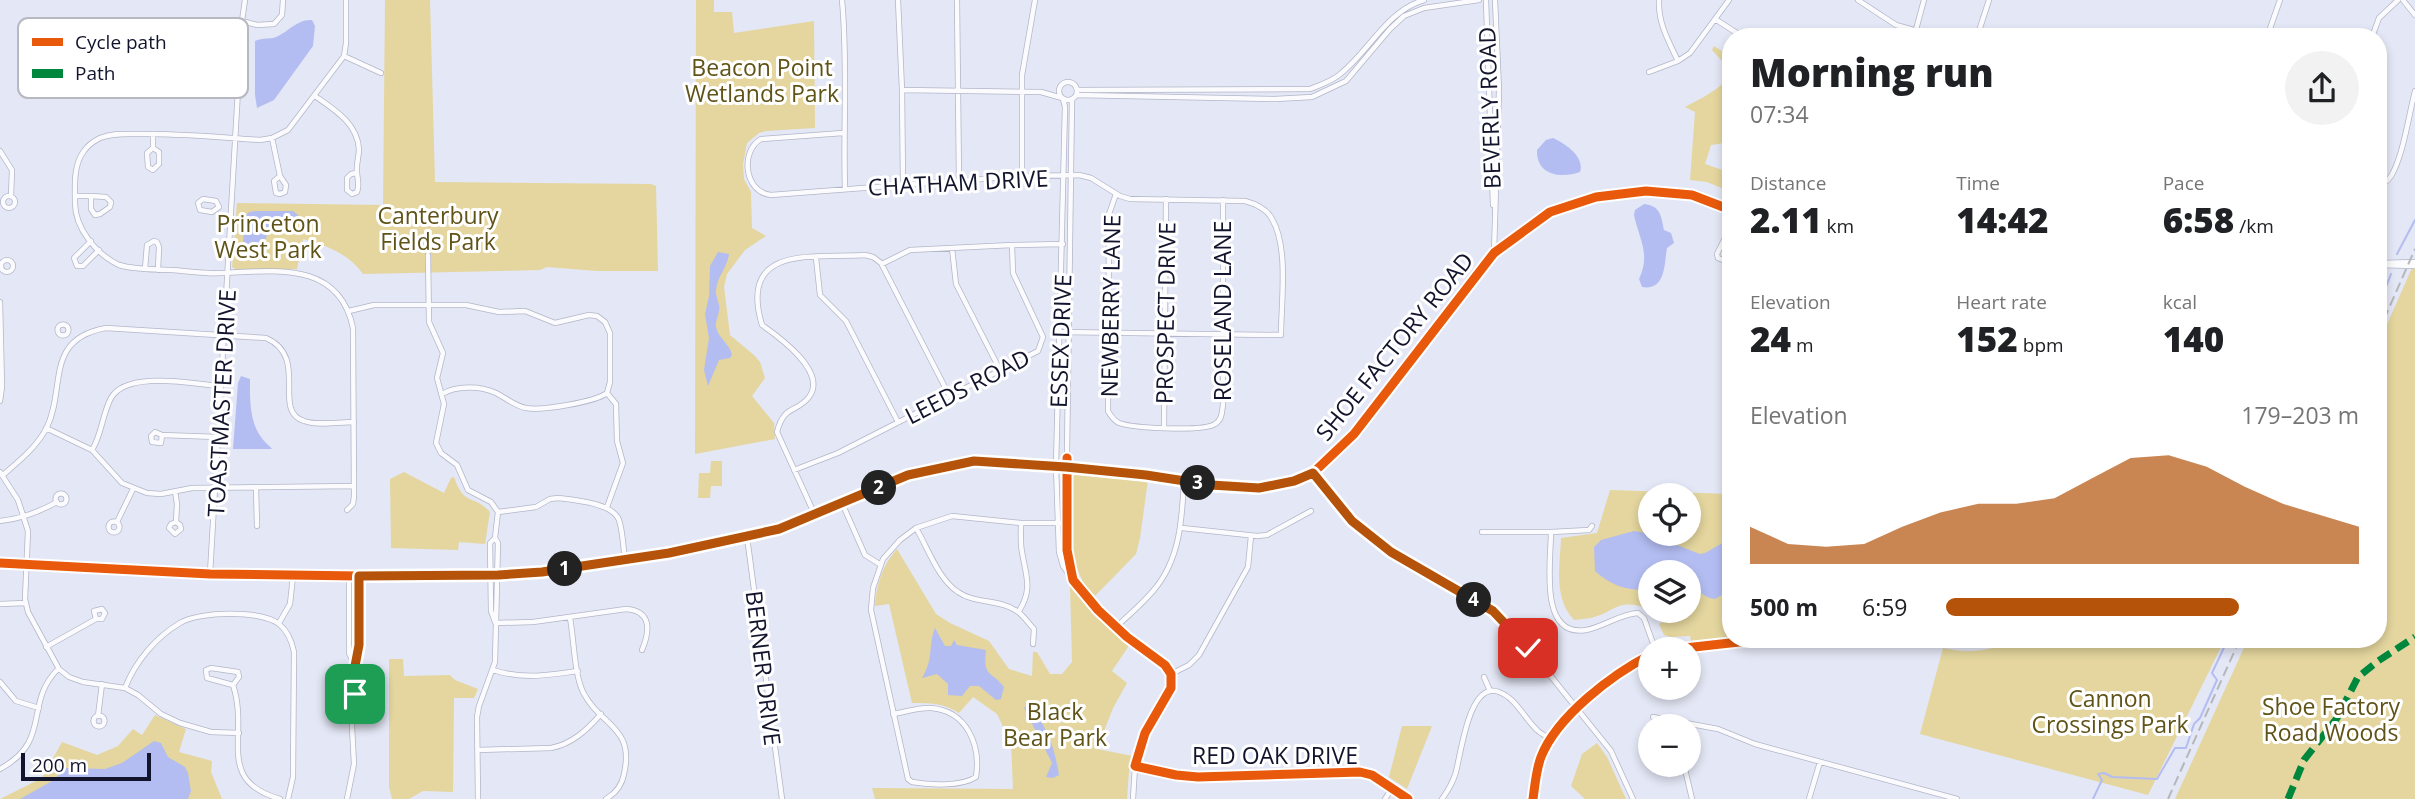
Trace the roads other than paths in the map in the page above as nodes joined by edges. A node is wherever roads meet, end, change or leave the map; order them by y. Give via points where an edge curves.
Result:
1 (245, 0) edge
2 (284, 0) edge
3 (346, 0) edge
4 (842, 0) edge
5 (898, 0) edge
6 (957, 0) edge
7 (1035, 0) edge
8 (1424, 0) edge
9 (1479, 0) edge
10 (1486, 0) edge
11 (1495, 0) edge
12 (1659, 0) edge
13 (1729, 0) edge
14 (1858, 0) edge
15 (1924, 0) edge
16 (1989, 0) edge
17 (2280, 0) edge
18 (2401, 0) edge
19 (2415, 15) edge
20 (243, 18) edge
21 (1715, 19) junction
22 (248, 23) edge
23 (1729, 28) edge
24 (1908, 28) edge
25 (1917, 28) edge
26 (1980, 28) edge
27 (2270, 28) edge
28 (2375, 28) edge
29 (344, 56) junction
30 (1678, 61) junction
31 (1649, 72) dead end
32 (381, 73) dead end
33 (1322, 85) junction
34 (1059, 88) junction
35 (902, 90) junction
36 (958, 91) junction
37 (2415, 91) edge
38 (1022, 92) junction
39 (1041, 92) junction
40 (1325, 92) junction
41 (1075, 95) junction
42 (315, 96) junction
43 (238, 98) edge
44 (1062, 99) junction
45 (843, 133) junction
46 (153, 134) junction
47 (236, 138) junction
48 (272, 138) junction
49 (153, 148) junction
50 (0, 151) edge
51 (356, 173) junction
52 (280, 176) dead end
53 (1022, 176) junction
54 (1066, 177) junction
55 (2387, 180) edge
56 (959, 181) junction
57 (903, 185) junction
58 (845, 189) junction
59 (1116, 194) junction
60 (75, 195) junction
61 (11, 196) dead end
62 (91, 196) junction
63 (1166, 199) junction
64 (1223, 200) junction
65 (219, 206) junction
66 (232, 206) junction
67 (1722, 207) edge
68 (1494, 216) junction
69 (90, 241) junction
70 (1065, 244) junction
71 (1722, 244) edge
72 (1012, 245) junction
73 (952, 248) junction
74 (99, 250) junction
75 (1494, 253) junction
76 (428, 255) dead end
77 (816, 258) junction
78 (1722, 260) edge
79 (882, 264) junction
80 (2415, 264) edge
81 (2387, 265) edge
82 (145, 269) junction
83 (158, 270) junction
84 (228, 272) junction
85 (0, 302) edge
86 (428, 305) junction
87 (349, 311) junction
88 (1060, 332) junction
89 (1068, 332) junction
90 (1108, 333) junction
91 (1165, 334) junction
92 (1223, 334) junction
93 (67, 335) dead end
94 (225, 335) junction
95 (74, 342) junction
96 (1000, 370) junction
97 (221, 386) junction
98 (607, 393) junction
99 (442, 394) junction
100 (949, 395) junction
101 (0, 401) edge
102 (354, 422) junction
103 (898, 422) junction
104 (47, 428) junction
105 (1164, 428) junction
106 (162, 435) dead end
107 (218, 437) junction
108 (92, 450) junction
109 (1056, 466) junction
110 (1066, 467) junction
111 (794, 470) junction
112 (1313, 473) junction
113 (1, 474) edge
114 (1184, 481) junction
115 (354, 486) junction
116 (216, 488) junction
117 (256, 488) junction
118 (133, 489) junction
119 (175, 491) junction
120 (57, 502) dead end
121 (842, 503) junction
122 (607, 507) junction
123 (347, 510) dead end
124 (1311, 511) dead end
125 (498, 512) junction
126 (814, 513) junction
127 (24, 516) junction
128 (0, 521) edge
129 (117, 522) dead end
130 (176, 522) dead end
131 (1021, 523) junction
132 (1056, 523) junction
133 (1066, 523) junction
134 (257, 526) dead end
135 (1591, 526) dead end
136 (916, 528) junction
137 (1182, 528) junction
138 (1482, 532) dead end
139 (1551, 532) junction
140 (1251, 536) junction
141 (747, 537) junction
142 (495, 538) junction
143 (625, 559) junction
144 (0, 563) edge
145 (27, 564) junction
146 (881, 565) junction
147 (210, 575) junction
148 (490, 575) junction
149 (498, 575) junction
150 (293, 576) junction
151 (349, 576) junction
152 (359, 576) junction
153 (1073, 580) junction
154 (25, 603) junction
155 (0, 604) edge
156 (1019, 611) junction
157 (570, 618) junction
158 (96, 619) dead end
159 (279, 623) junction
160 (496, 623) junction
161 (1117, 626) junction
162 (1651, 637) edge
163 (1033, 644) dead end
164 (1722, 644) edge
165 (1701, 646) edge
166 (46, 647) junction
167 (642, 650) dead end
168 (1638, 661) edge
169 (355, 666) junction
170 (59, 669) junction
171 (493, 670) junction
172 (579, 671) junction
173 (1171, 674) junction
174 (1484, 677) dead end
175 (0, 682) edge
176 (102, 684) junction
177 (233, 685) junction
178 (125, 688) junction
179 (1490, 691) junction
180 (38, 708) junction
181 (1577, 708) junction
182 (893, 714) junction
183 (601, 715) junction
184 (98, 716) dead end
185 (1701, 727) edge
186 (239, 733) junction
187 (1551, 739) junction
188 (478, 750) junction
189 (1820, 762) junction
190 (1135, 766) junction
191 (0, 769) edge
192 (1687, 777) edge
193 (1393, 787) junction
194 (281, 799) edge
195 (288, 799) edge
196 (347, 799) edge
197 (478, 799) edge
198 (606, 799) edge
199 (782, 799) edge
200 (1133, 799) edge
201 (1385, 799) edge
202 (1408, 799) edge
203 (1442, 799) edge
204 (1533, 799) edge
205 (1633, 799) edge
206 (1692, 799) edge
207 (1809, 799) edge
208 (1957, 799) edge

1 - 20 street, TOASTMASTER DRIVE
2 - 22 street via 282,15 274,24
3 - 29 street
4 - 45 street
5 - 35 street
6 - 36 street
7 - 38 street
8 - 33 street via 1398,13 1342,74
9 - 40 street via 1424,8 1404,16 1346,81
10 - 68 street, BEVERLY ROAD
11 - 68 street, BEVERLY ROAD via 1499,90
12 - 30 street via 1662,27
13 - 21 street
14 - 24 street
15 - 25 street
16 - 26 street
17 - 27 street
18 - 19 street
18 - 28 street via 2379,18
21 - 23 street
21 - 30 street via 1690,53
29 - 32 street
29 - 42 street
30 - 31 street
33 - 40 street
33 - 41 street via 1310,89
34 - 39 street
34 - 41 street via 1069,81 1075,84
34 - 44 street
35 - 36 street
35 - 57 street
36 - 38 street
36 - 56 street
37 - 55 street via 2399,157
38 - 39 street
38 - 53 street
39 - 44 street
40 - 41 street via 1294,99
41 - 44 street
41 - 54 street, ESSEX DRIVE
42 - 48 street via 288,130
42 - 51 street via 354,130
43 - 47 street, TOASTMASTER DRIVE
44 - 54 street, ESSEX DRIVE
45 - 58 street
45 - 58 street, CHATHAM DRIVE via 761,139 749,153 749,179 764,194
46 - 47 street
46 - 49 street
46 - 60 street via 111,135 93,141 77,162
47 - 48 street
47 - 66 street, TOASTMASTER DRIVE
48 - 52 street
49 - 49 street via 146,160 153,170 159,164 159,152
50 - 61 street via 12,170
51 - 51 street via 359,188 352,194 347,190 347,178
53 - 54 street, CHATHAM DRIVE
53 - 56 street, CHATHAM DRIVE
54 - 59 street, CHATHAM DRIVE via 1091,178
54 - 70 street, ESSEX DRIVE
56 - 57 street, CHATHAM DRIVE
57 - 58 street, CHATHAM DRIVE
59 - 63 street, CHATHAM DRIVE via 1130,199
59 - 90 street, NEWBERRY LANE via 1109,210
60 - 62 street
60 - 69 street via 77,218
62 - 62 street via 95,215 110,207 106,197
63 - 64 street, CHATHAM DRIVE
63 - 91 street, PROSPECT DRIVE
64 - 92 street, ROSELAND LANE
64 - 92 street, CHATHAM DRIVE via 1258,206 1272,219 1282,261 1281,335
65 - 65 street via 206,199 197,205 206,211
65 - 66 street
66 - 84 street, TOASTMASTER DRIVE
67 - 75 street, SHOE FACTORY ROAD via 1692,195 1646,191 1596,197 1550,212
68 - 75 street, BEVERLY ROAD
69 - 74 street
69 - 74 street via 74,258 77,266 83,266
70 - 72 street
70 - 88 street, ESSEX DRIVE
70 - 89 street, ESSEX DRIVE
71 - 78 street via 1717,254
72 - 73 street
72 - 96 street, LEEDS ROAD via 1013,273 1043,337 1038,351
73 - 79 street via 909,250
73 - 96 street via 956,284
74 - 82 street via 119,265
75 - 112 street, SHOE FACTORY ROAD via 1354,434
76 - 86 street
77 - 79 street via 865,255
77 - 103 street via 820,295 846,321
77 - 111 street via 775,264 759,281 757,296 762,325 790,345 813,379 808,399 786,412 777,432
79 - 100 street
80 - 81 street
82 - 83 street
82 - 83 street via 147,245 154,241 159,247
83 - 84 street
84 - 87 street via 312,276 333,289
84 - 94 street, TOASTMASTER DRIVE
85 - 101 street
86 - 87 street via 374,305
86 - 98 street via 466,305 499,313 521,310 555,323 600,317 610,333
86 - 99 street via 429,322 443,353 437,377
87 - 102 street
88 - 89 street
88 - 109 street, ESSEX DRIVE
89 - 90 street
89 - 110 street, ESSEX DRIVE
90 - 91 street
90 - 105 street, NEWBERRY LANE via 1107,401 1113,418 1122,424
91 - 92 street
91 - 105 street, PROSPECT DRIVE
92 - 105 street, ROSELAND LANE via 1221,416 1203,428
93 - 95 street
94 - 95 street via 110,328
94 - 97 street, TOASTMASTER DRIVE
94 - 102 street via 262,337 279,346 288,363 290,407 297,418
95 - 104 street via 59,366
96 - 100 street, LEEDS ROAD
97 - 107 street, TOASTMASTER DRIVE
97 - 108 street via 144,381 122,387 107,407
98 - 99 street via 594,400 529,409 486,390 459,388
98 - 122 street via 617,407 617,441 623,463
99 - 125 street via 437,447 457,465 468,490 491,502
100 - 103 street, LEEDS ROAD
102 - 115 street
103 - 111 street, LEEDS ROAD
104 - 108 street
104 - 113 street via 30,451
106 - 107 street
107 - 116 street, TOASTMASTER DRIVE
108 - 118 street
109 - 110 street, SHOE FACTORY ROAD
109 - 121 street, SHOE FACTORY ROAD via 974,461 908,475
109 - 132 street, ESSEX DRIVE
110 - 114 street, SHOE FACTORY ROAD
110 - 133 street, ESSEX DRIVE
111 - 126 street
112 - 114 street, SHOE FACTORY ROAD via 1259,488
112 - 181 street via 1352,521 1391,552 1493,611
113 - 127 street
114 - 137 street
115 - 117 street
115 - 123 street via 353,503
116 - 117 street
116 - 119 street
116 - 147 street, TOASTMASTER DRIVE
117 - 134 street
118 - 119 street via 153,494
118 - 129 street
119 - 130 street
120 - 127 street
121 - 126 street, SHOE FACTORY ROAD
121 - 146 street via 865,555
122 - 125 street via 558,498 536,507
122 - 143 street via 619,521
124 - 140 street via 1267,535
125 - 142 street
126 - 141 street, SHOE FACTORY ROAD
127 - 128 street
127 - 145 street
131 - 132 street
131 - 136 street via 952,516
131 - 156 street via 1028,587
132 - 133 street
132 - 153 street, ESSEX DRIVE via 1063,566
133 - 153 street, ESSEX DRIVE
135 - 139 street via 1582,532
136 - 146 street
136 - 156 street via 946,581 958,592
137 - 140 street
137 - 161 street via 1165,575
138 - 139 street
139 - 162 street via 1551,601 1558,621 1581,631 1638,613
140 - 173 street via 1248,567 1199,655
141 - 143 street, SHOE FACTORY ROAD
141 - 199 street, BERNER DRIVE
142 - 148 street via 490,543
142 - 149 street
143 - 149 street, SHOE FACTORY ROAD
144 - 145 street, SHOE FACTORY ROAD
145 - 147 street, SHOE FACTORY ROAD
145 - 154 street
146 - 182 street via 871,610
147 - 150 street, SHOE FACTORY ROAD
148 - 149 street, SHOE FACTORY ROAD
148 - 152 street, SHOE FACTORY ROAD
148 - 160 street
149 - 160 street
150 - 151 street, SHOE FACTORY ROAD
150 - 159 street via 290,604
151 - 152 street, SHOE FACTORY ROAD
151 - 169 street via 349,653
152 - 169 street
153 - 161 street, ESSEX DRIVE
154 - 155 street
154 - 166 street
156 - 163 street via 1034,629
157 - 160 street
157 - 167 street via 636,610 648,625
157 - 172 street
158 - 166 street
159 - 178 street via 257,616 192,617 169,631 139,661
159 - 195 street via 294,652 293,777
160 - 171 street
161 - 173 street, ESSEX DRIVE
164 - 165 street
166 - 170 street
168 - 181 street
169 - 196 street via 354,764
170 - 176 street via 75,680
170 - 180 street via 45,685
171 - 172 street via 525,677
171 - 188 street via 478,706
172 - 183 street via 582,689
173 - 190 street via 1171,688 1144,733
174 - 179 street
175 - 180 street via 16,701
176 - 178 street
176 - 184 street
177 - 177 street via 208,678 206,670 238,672
177 - 186 street via 240,709
178 - 186 street via 180,723 211,732
179 - 187 street via 1512,701
179 - 203 street via 1477,700 1464,731 1454,777
180 - 191 street via 27,747
181 - 187 street
181 - 205 street via 1611,751
182 - 182 street via 931,708 963,723 975,743 976,777 964,782 912,782
183 - 188 street via 562,746
183 - 198 street via 620,733 626,754 623,780
185 - 189 street
186 - 194 street via 239,761 246,780 258,791
187 - 204 street via 1541,757
188 - 197 street
189 - 207 street
189 - 208 street
190 - 193 street, RED OAK DRIVE via 1198,777 1360,772
190 - 200 street
192 - 206 street
193 - 201 street
193 - 202 street, RED OAK DRIVE

